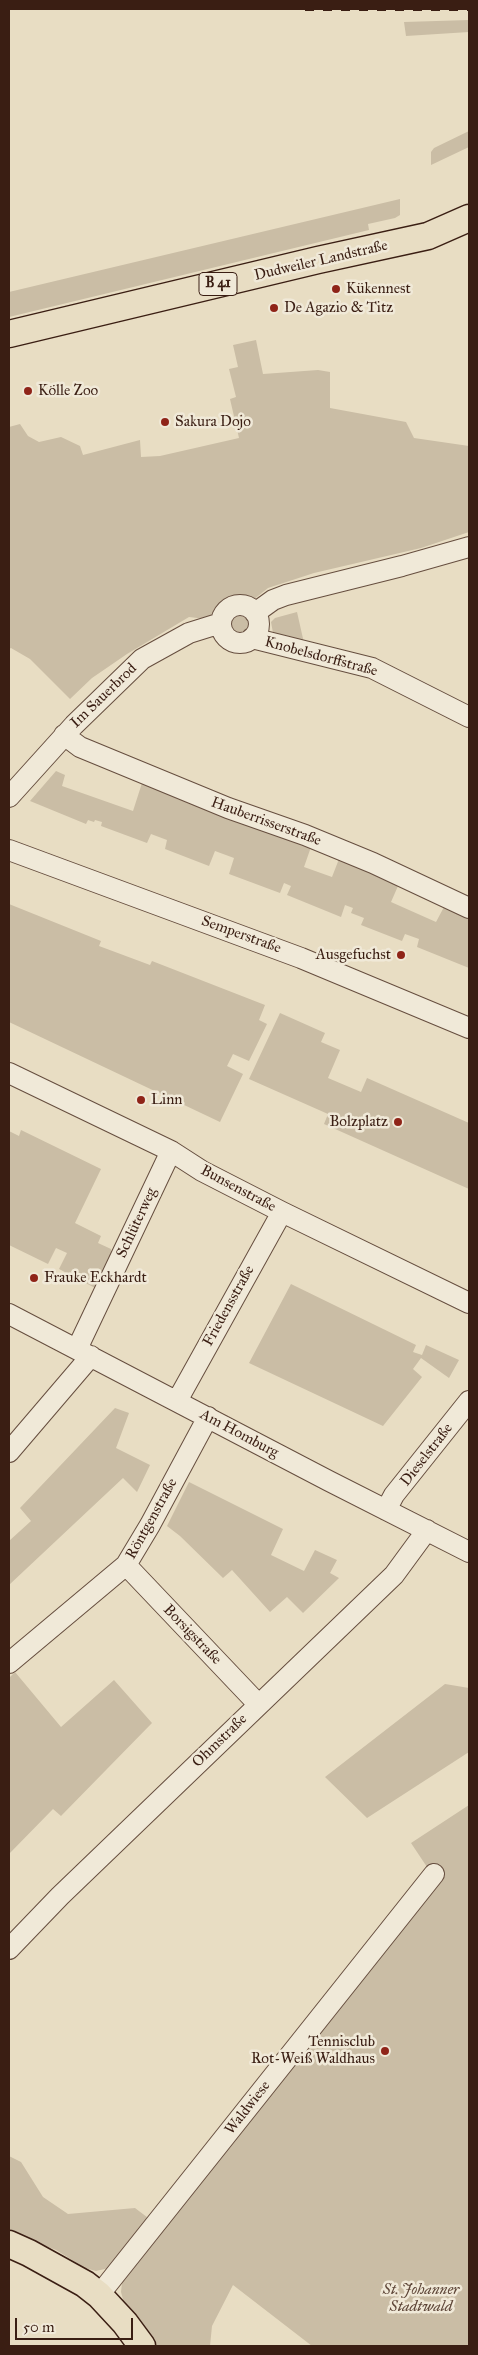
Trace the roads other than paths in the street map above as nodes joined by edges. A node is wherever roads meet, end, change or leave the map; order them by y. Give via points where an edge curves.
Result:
1 (469, 218) edge
2 (469, 234) edge
3 (428, 236) junction
4 (9, 334) edge
5 (469, 547) edge
6 (255, 613) junction
7 (220, 623) junction
8 (252, 638) junction
9 (469, 717) edge
10 (64, 735) junction
11 (9, 797) edge
12 (9, 850) edge
13 (469, 908) edge
14 (469, 1028) edge
15 (9, 1072) edge
16 (171, 1151) junction
17 (282, 1212) junction
18 (469, 1303) edge
19 (9, 1314) edge
20 (84, 1352) junction
21 (177, 1401) junction
22 (469, 1401) edge
23 (208, 1417) junction
24 (9, 1452) edge
25 (386, 1510) junction
26 (427, 1530) junction
27 (469, 1552) edge
28 (126, 1565) junction
29 (9, 1663) edge
30 (258, 1704) junction
31 (434, 1874) dead end
32 (9, 1949) edge
33 (9, 2244) edge
34 (99, 2294) junction
35 (142, 2346) edge

1 - 3 main road, Dudweiler Landstraße / B 41
2 - 3 main road, Dudweiler Landstraße / B 41
3 - 4 main road, Dudweiler Landstraße / B 41
5 - 6 street via 286,595
6 - 7 street, Im Sauerbrod via 238,605 226,611
6 - 8 street via 258,629
7 - 8 street via 222,631 233,642 241,643
7 - 10 street, Im Sauerbrod via 189,633 142,659
8 - 9 street, Knobelsdorffstraße via 372,668
10 - 11 street, Im Sauerbrod
10 - 13 street, Hauberrisserstraße via 80,747 373,863
12 - 14 street, Semperstraße via 302,958
15 - 16 street, Bunsenstraße
16 - 17 street, Bunsenstraße
16 - 20 street, Schlüterweg
17 - 18 street, Bunsenstraße
17 - 21 street, Friedensstraße
19 - 20 street, Am Homburg
20 - 21 street, Am Homburg
20 - 24 street, Schlüterweg
21 - 23 street, Am Homburg
22 - 25 street, Dieselstraße via 394,1495
23 - 25 street, Am Homburg
23 - 28 street, Röntgenstraße
25 - 26 street, Am Homburg
26 - 27 street, Am Homburg
26 - 30 street, Ohmstraße via 394,1575
28 - 29 street, Röntgenstraße
28 - 30 street, Borsigstraße
30 - 32 street, Ohmstraße
31 - 34 street, Waldwiese
33 - 34 main road
34 - 35 main road

